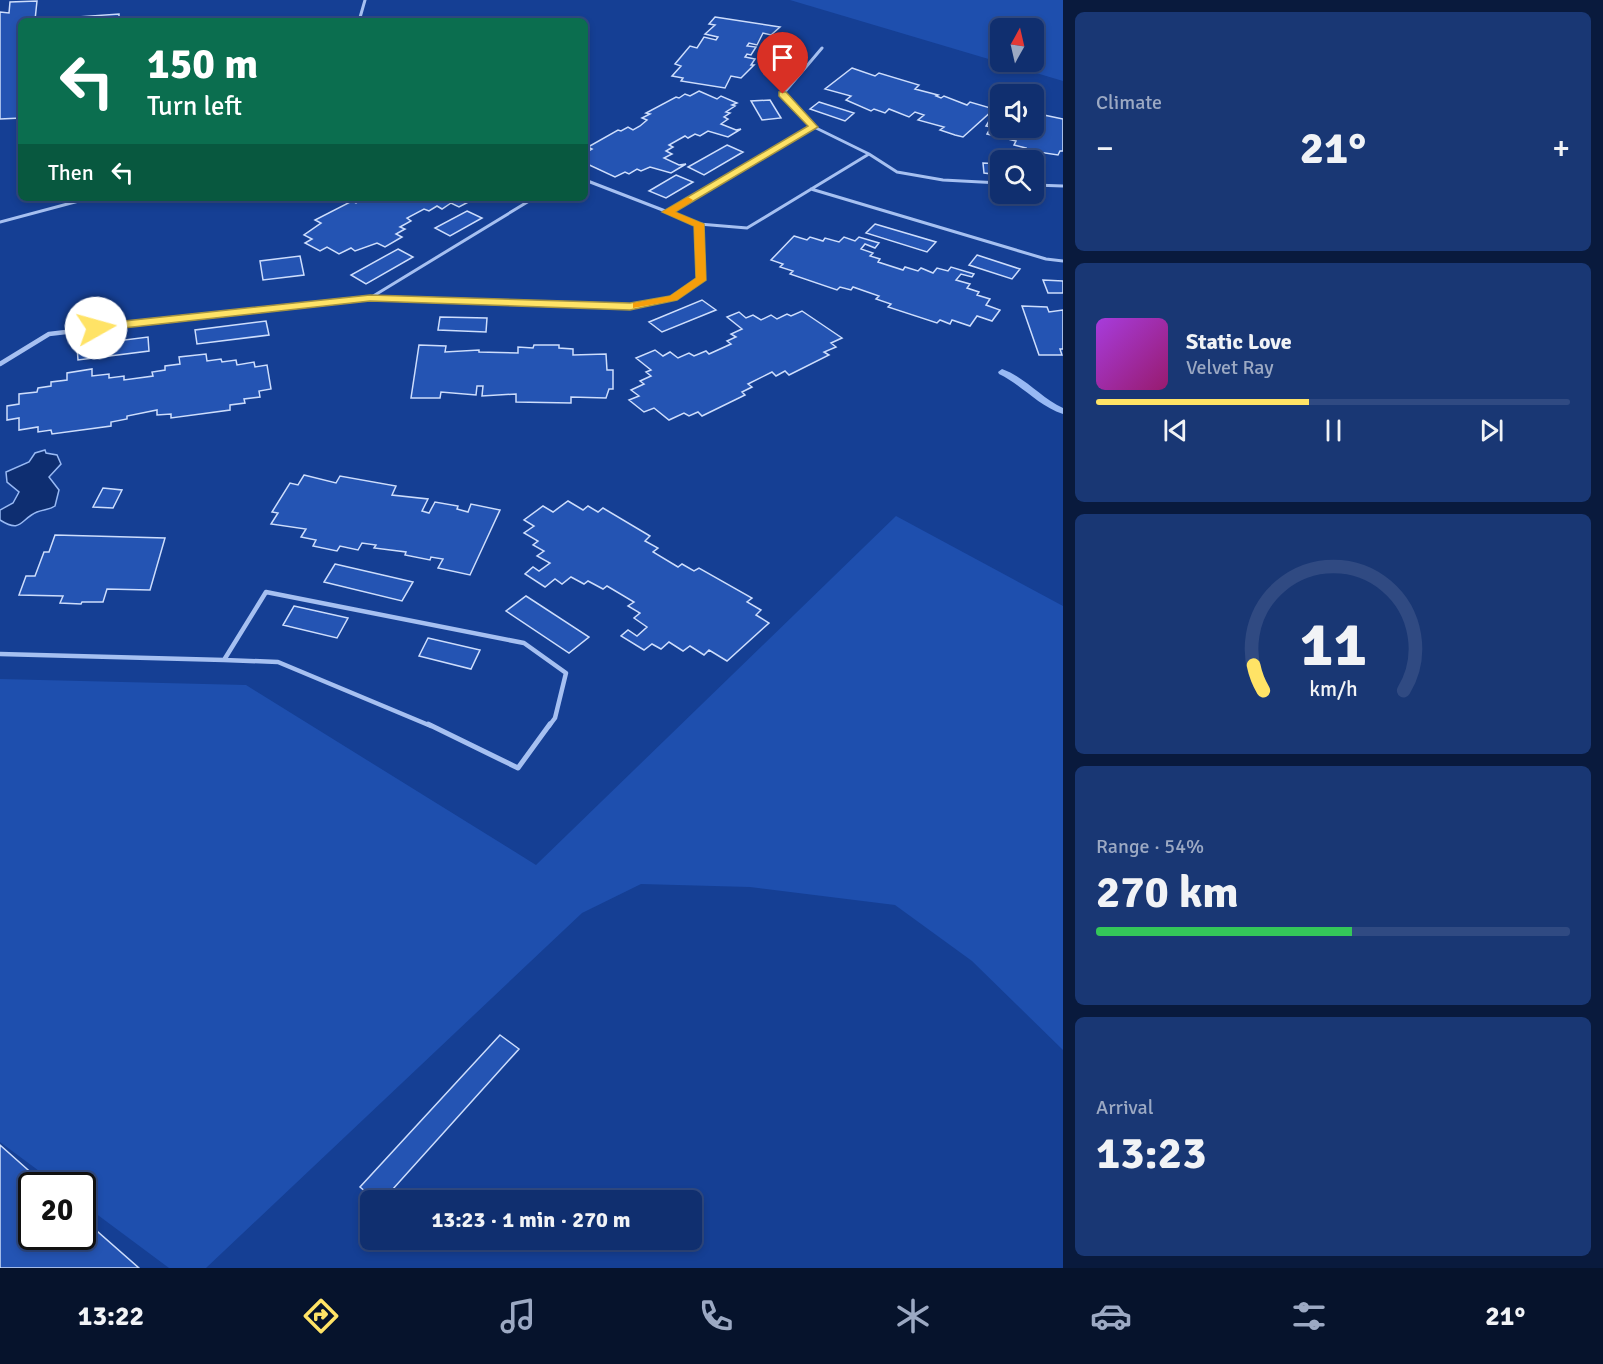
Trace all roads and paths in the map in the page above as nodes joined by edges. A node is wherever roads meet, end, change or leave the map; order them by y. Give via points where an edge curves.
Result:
1 (365, 0) edge
2 (360, 18) edge
3 (822, 48) dead end
4 (814, 127) junction
5 (869, 154) junction
6 (588, 181) edge
7 (990, 182) edge
8 (1044, 185) edge
9 (1063, 186) edge
10 (811, 189) junction
11 (79, 201) edge
12 (529, 201) edge
13 (668, 212) junction
14 (0, 222) edge
15 (699, 224) junction
16 (1063, 261) edge
17 (370, 298) junction
18 (0, 364) edge
19 (0, 654) edge
20 (224, 661) junction

1 - 2 lane
3 - 4 lane via 783,94
4 - 5 lane
4 - 13 lane
5 - 7 lane via 897,172
5 - 10 lane
6 - 13 lane
8 - 9 lane
10 - 15 lane via 747,228
10 - 16 lane
11 - 14 lane
12 - 17 lane
13 - 15 lane
15 - 17 lane via 701,280 673,298 630,307
17 - 18 lane via 50,334
19 - 20 lane
20 - 20 lane via 278,662 415,718 518,768 555,718 566,673 524,642 266,592

